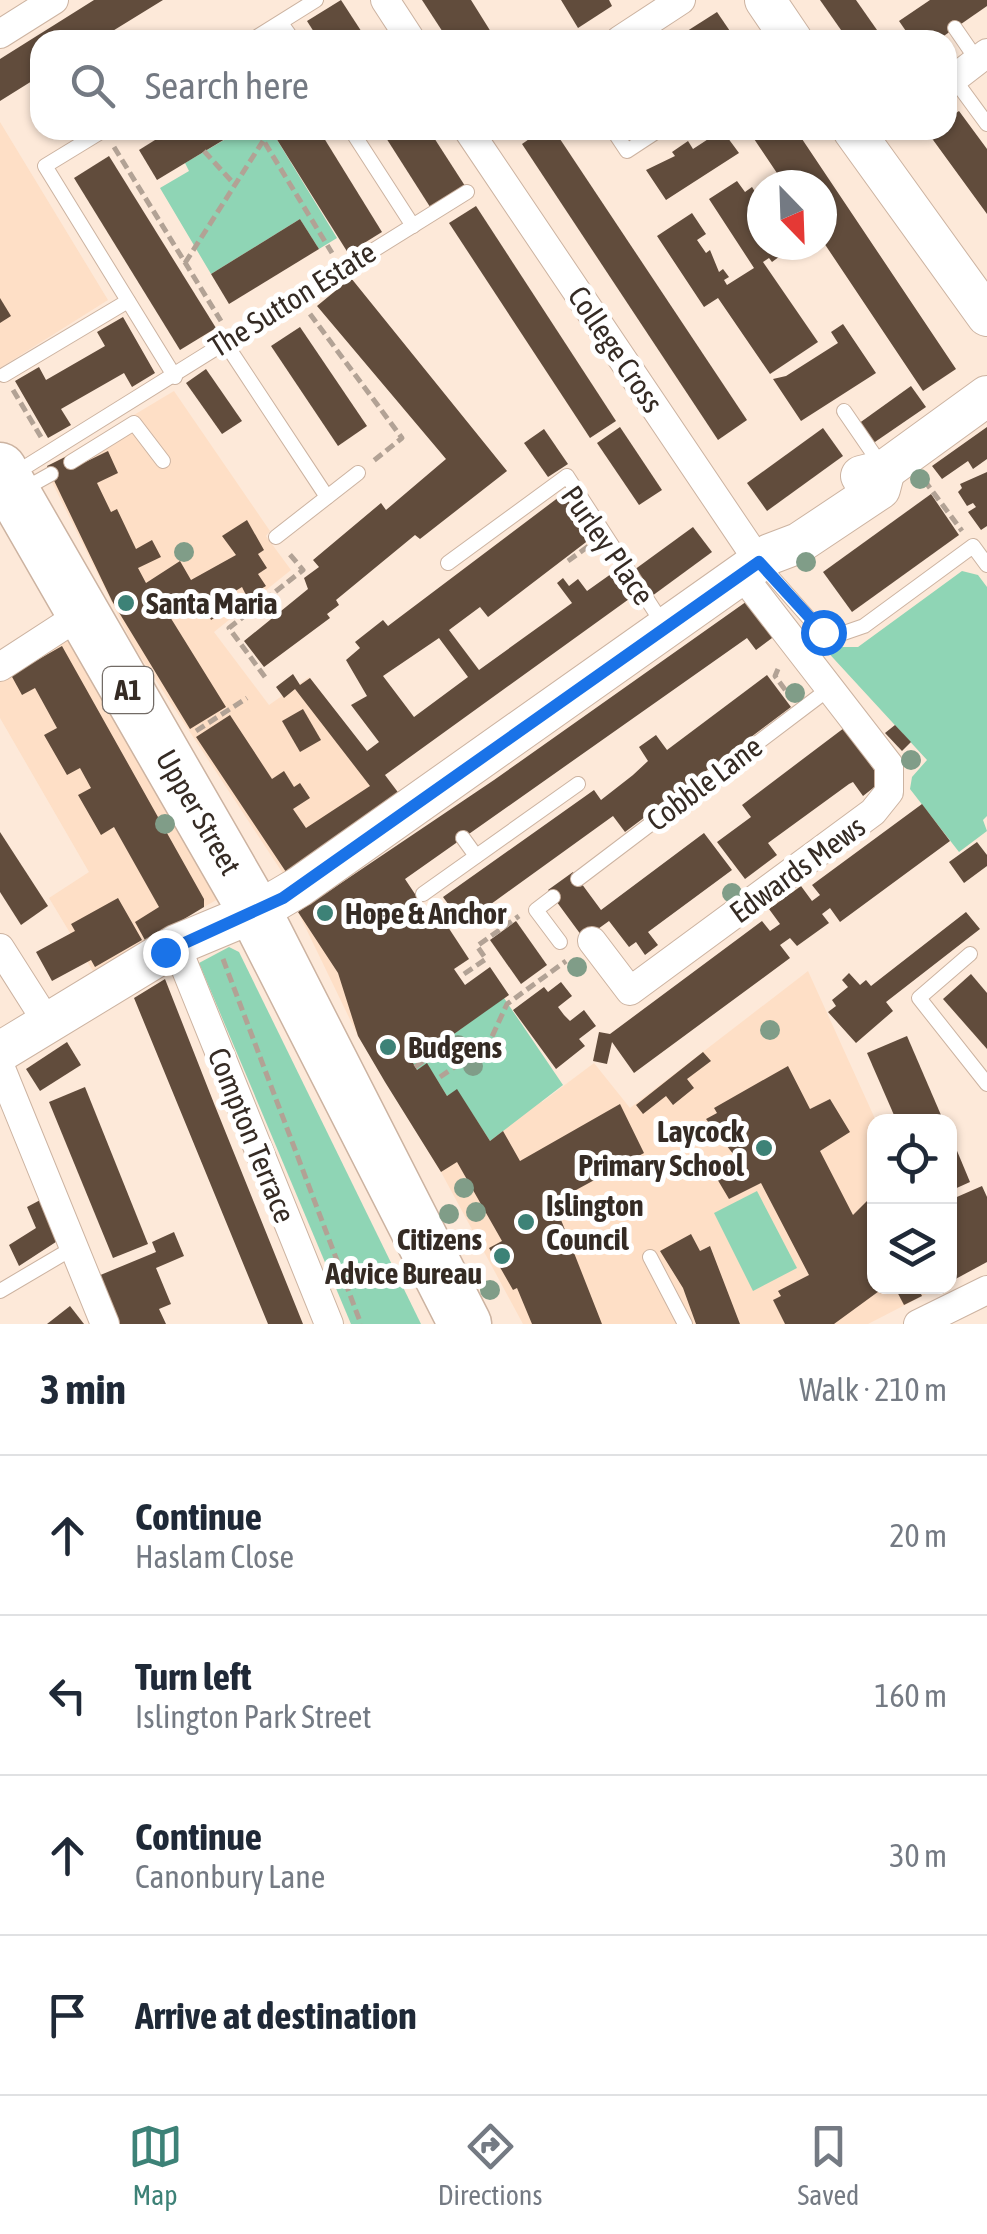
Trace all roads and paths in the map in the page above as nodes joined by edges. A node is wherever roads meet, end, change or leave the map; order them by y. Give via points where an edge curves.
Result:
1 (54, 0) edge
2 (316, 0) edge
3 (385, 0) edge
4 (681, 0) edge
5 (765, 0) edge
6 (281, 22) junction
7 (268, 30) edge
8 (286, 30) edge
9 (404, 30) edge
10 (635, 30) edge
11 (785, 30) edge
12 (957, 30) edge
13 (0, 34) edge
14 (982, 56) edge
15 (957, 76) edge
16 (957, 88) edge
17 (987, 124) edge
18 (88, 140) edge
19 (110, 140) edge
20 (357, 140) edge
21 (479, 140) edge
22 (620, 140) edge
23 (644, 140) edge
24 (868, 140) edge
25 (263, 141) joint
26 (204, 151) dead end
27 (236, 186) junction
28 (467, 192) dead end
29 (413, 226) junction
30 (184, 263) junction
31 (342, 268) junction
32 (296, 295) junction
33 (128, 302) junction
34 (987, 316) edge
35 (227, 338) junction
36 (4, 375) joint
37 (175, 378) junction
38 (987, 396) edge
39 (844, 410) dead end
40 (50, 453) junction
41 (162, 461) dead end
42 (70, 462) dead end
43 (884, 470) junction
44 (358, 473) joint
45 (17, 488) edge
46 (933, 492) dead end
47 (327, 497) junction
48 (604, 535) junction
49 (276, 537) joint
50 (973, 546) junction
51 (568, 562) dead end
52 (448, 563) dead end
53 (757, 564) junction
54 (987, 564) edge
55 (82, 613) junction
56 (666, 629) junction
57 (0, 667) edge
58 (265, 677) dead end
59 (831, 687) junction
60 (246, 698) dead end
61 (185, 738) dead end
62 (578, 784) dead end
63 (463, 838) dead end
64 (476, 856) junction
65 (578, 879) dead end
66 (423, 894) dead end
67 (553, 897) dead end
68 (536, 910) junction
69 (256, 912) junction
70 (592, 941) joint
71 (560, 942) dead end
72 (176, 945) junction
73 (0, 948) edge
74 (220, 952) dead end
75 (970, 954) dead end
76 (464, 974) dead end
77 (47, 1022) junction
78 (0, 1052) edge
79 (0, 1066) edge
80 (415, 1066) dead end
81 (456, 1066) junction
82 (440, 1077) dead end
83 (987, 1084) edge
84 (73, 1248) junction
85 (650, 1257) dead end
86 (987, 1290) edge
87 (0, 1291) edge
88 (105, 1324) edge
89 (329, 1324) edge
90 (361, 1324) edge
91 (466, 1324) edge
92 (685, 1324) edge
93 (918, 1324) edge

1 - 13 street
2 - 6 lane
3 - 9 street
4 - 10 street
5 - 11 street
6 - 7 lane
6 - 8 lane
12 - 14 lane
14 - 15 street
16 - 17 lane
18 - 33 lane via 45,166
19 - 30 path
20 - 29 lane
21 - 53 street, College Cross
22 - 23 lane via 627,151
24 - 34 street
25 - 27 path
25 - 31 path
26 - 27 path
27 - 30 path
28 - 29 lane, The Sutton Estate
29 - 31 lane, The Sutton Estate
30 - 35 path
31 - 32 lane, The Sutton Estate
32 - 35 lane, The Sutton Estate
32 - 44 path via 402,438
33 - 36 lane
33 - 37 lane
35 - 37 lane, The Sutton Estate
35 - 47 lane
36 - 40 path
37 - 40 lane, The Sutton Estate
38 - 43 street
39 - 43 lane
40 - 45 lane, The Sutton Estate
41 - 42 lane via 134,423
43 - 53 street via 880,488 834,507 800,543
44 - 47 lane
45 - 55 highway, Upper Street / A1
46 - 50 path
47 - 49 lane
48 - 51 path
48 - 52 lane, Purley Place via 566,476
48 - 56 lane, Purley Place
49 - 58 path via 302,570 229,628
50 - 53 lane via 846,636 823,632
50 - 54 lane
53 - 56 street
53 - 59 street, Edwards Mews
55 - 57 street
55 - 69 highway, Upper Street / A1
56 - 69 street via 439,803
59 - 65 lane, Cobble Lane
59 - 70 street, Edwards Mews via 889,765 892,783 880,806 630,991
60 - 61 path
62 - 64 lane
63 - 64 lane
64 - 66 lane
67 - 68 lane
68 - 71 lane
68 - 76 path via 477,946 486,959
69 - 72 street
69 - 91 highway, Upper Street / A1
70 - 81 path via 507,1004 489,1043
72 - 77 street
72 - 89 street, Compton Terrace
73 - 77 street
74 - 90 path
75 - 83 lane via 920,998
77 - 78 street
79 - 84 street
80 - 81 path via 443,1047
81 - 82 path
84 - 87 lane
84 - 88 street
85 - 92 lane
86 - 93 street

